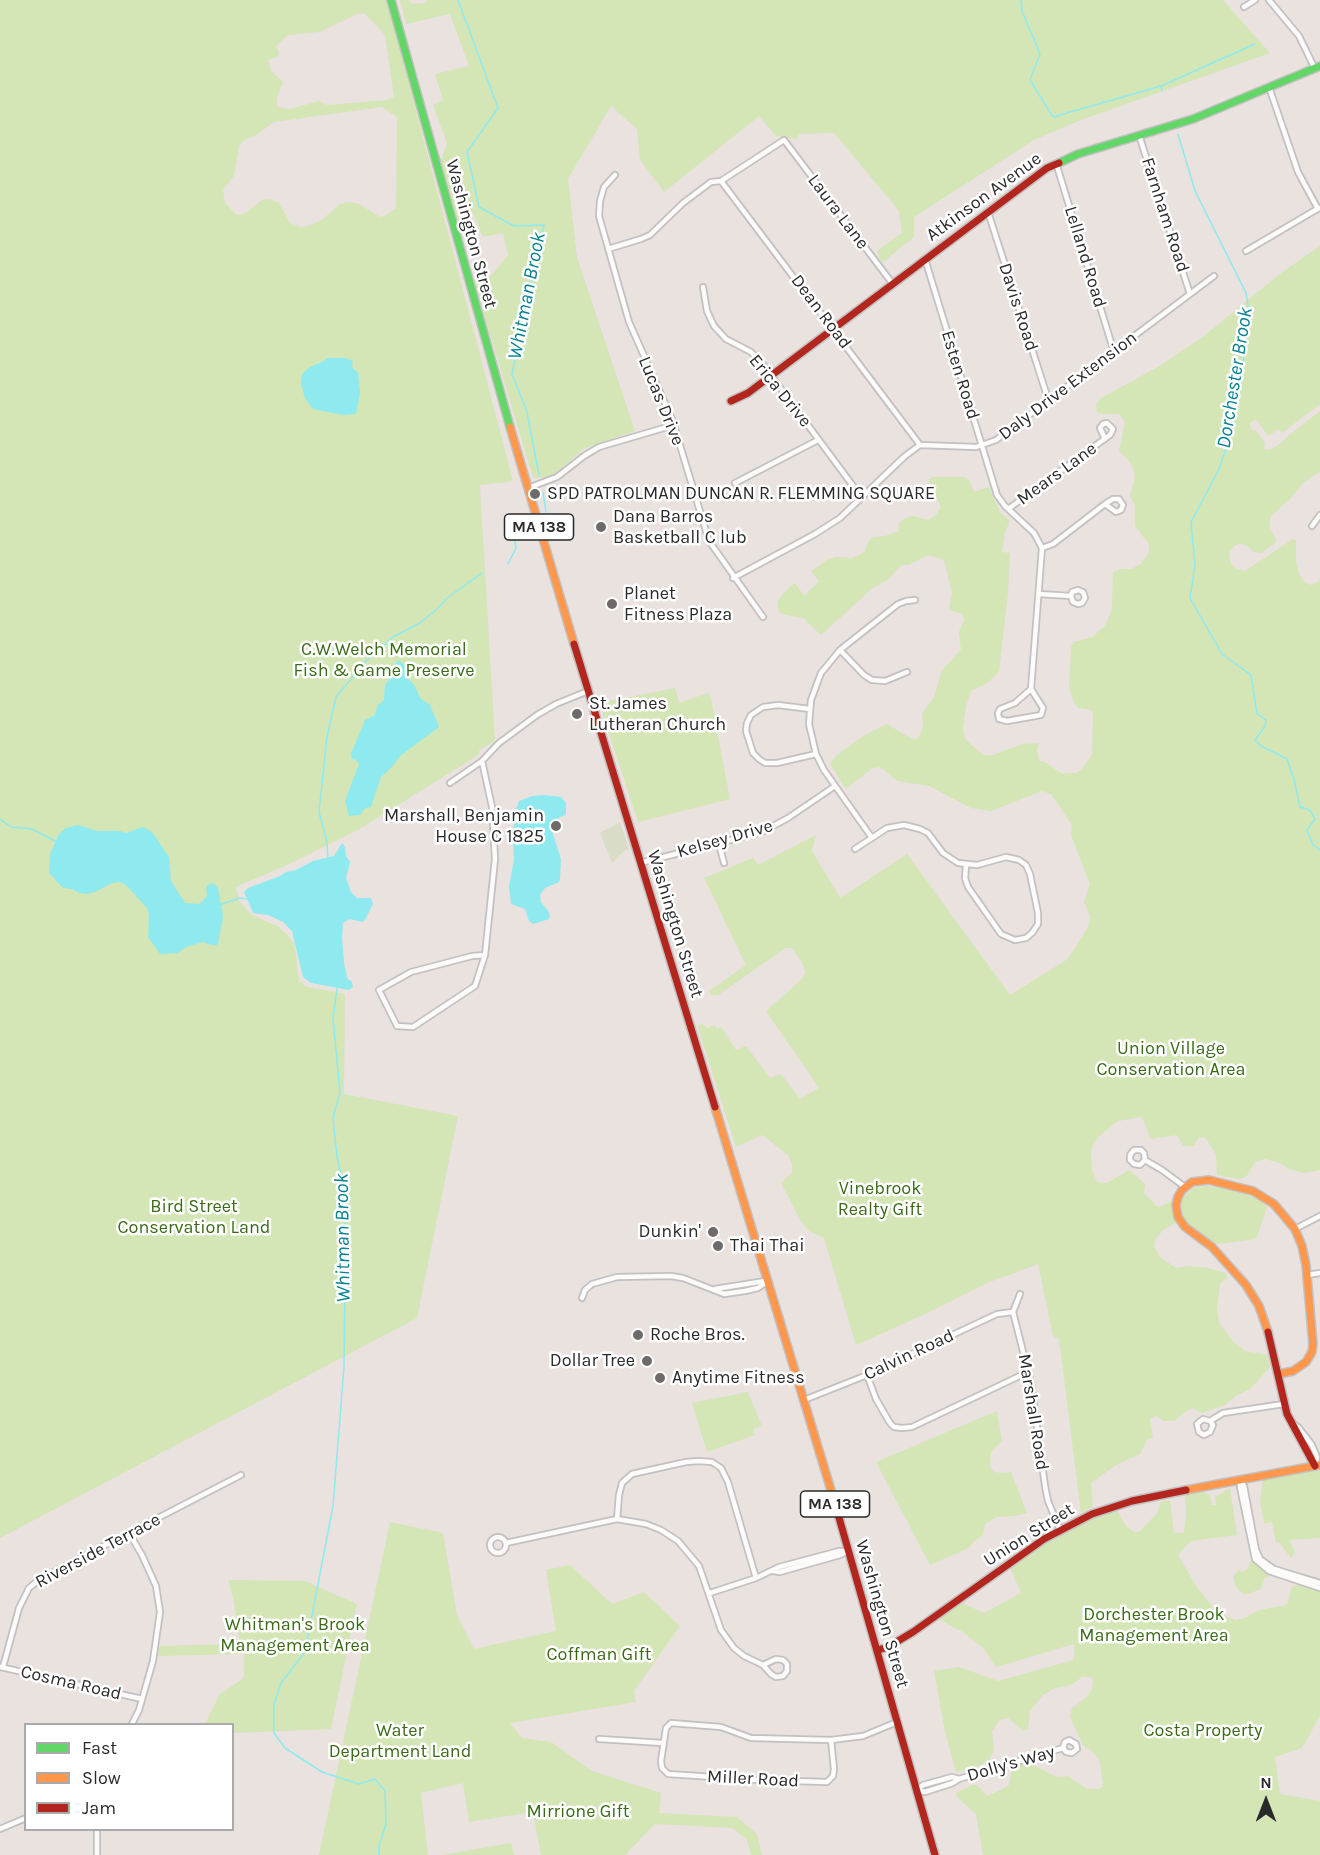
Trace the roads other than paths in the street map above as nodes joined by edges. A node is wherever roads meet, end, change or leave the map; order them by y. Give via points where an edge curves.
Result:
1 (391, 0) edge
2 (1255, 0) edge
3 (1269, 0) edge
4 (1244, 7) dead end
5 (1317, 67) edge
6 (1269, 87) junction
7 (1139, 135) junction
8 (1056, 163) junction
9 (615, 175) dead end
10 (721, 181) junction
11 (1319, 208) edge
12 (988, 212) junction
13 (608, 249) junction
14 (1246, 251) dead end
15 (925, 260) junction
16 (1214, 276) dead end
17 (892, 283) junction
18 (703, 287) dead end
19 (1190, 294) junction
20 (833, 328) junction
21 (1114, 352) junction
22 (771, 376) junction
23 (731, 400) dead end
24 (1049, 402) junction
25 (674, 425) junction
26 (1105, 439) dead end
27 (818, 440) junction
28 (920, 445) junction
29 (982, 446) junction
30 (735, 483) dead end
31 (528, 488) junction
32 (862, 498) junction
33 (1106, 504) dead end
34 (1008, 509) junction
35 (1320, 515) edge
36 (1312, 526) dead end
37 (1041, 548) junction
38 (733, 578) junction
39 (1039, 594) junction
40 (1071, 597) dead end
41 (915, 600) dead end
42 (763, 617) dead end
43 (840, 650) junction
44 (906, 672) dead end
45 (1031, 689) junction
46 (588, 691) junction
47 (810, 709) junction
48 (816, 754) junction
49 (482, 761) junction
50 (450, 783) dead end
51 (835, 786) junction
52 (872, 838) junction
53 (719, 844) junction
54 (855, 849) dead end
55 (640, 862) junction
56 (724, 863) dead end
57 (966, 865) junction
58 (485, 955) junction
59 (1145, 1160) dead end
60 (1185, 1186) junction
61 (1320, 1216) edge
62 (1295, 1229) junction
63 (1320, 1273) edge
64 (1307, 1275) junction
65 (768, 1281) junction
66 (1020, 1294) dead end
67 (582, 1298) dead end
68 (1013, 1312) junction
69 (1028, 1372) junction
70 (1279, 1374) junction
71 (867, 1375) junction
72 (804, 1400) junction
73 (1284, 1404) junction
74 (1210, 1421) dead end
75 (1318, 1465) edge
76 (241, 1475) dead end
77 (1240, 1479) junction
78 (617, 1519) junction
79 (1060, 1530) junction
80 (129, 1533) junction
81 (506, 1543) dead end
82 (848, 1551) junction
83 (756, 1578) junction
84 (1319, 1585) edge
85 (710, 1593) junction
86 (878, 1650) junction
87 (763, 1665) junction
88 (2, 1667) edge
89 (142, 1699) junction
90 (897, 1722) junction
91 (133, 1723) edge
92 (599, 1739) dead end
93 (831, 1740) junction
94 (663, 1743) junction
95 (1063, 1748) dead end
96 (917, 1790) junction
97 (24, 1819) edge
98 (0, 1829) edge
99 (98, 1831) edge
100 (97, 1855) edge
101 (935, 1855) edge

1 - 31 main road, Washington Street / MA 138
2 - 4 street
3 - 5 street via 1299,36
5 - 6 main road, Atkinson Avenue
6 - 7 main road, Atkinson Avenue via 1193,119
6 - 11 street via 1298,172
7 - 8 main road, Atkinson Avenue
7 - 19 street, Farnham Road
8 - 12 main road, Atkinson Avenue
8 - 21 street, Lelland Road
9 - 13 street, Lucas Drive via 604,187 599,208
10 - 13 street via 714,180 650,235
10 - 17 street, Laura Lane via 784,140
10 - 20 street, Dean Road
11 - 14 street
12 - 15 main road, Atkinson Avenue
12 - 24 street, Davis Road
13 - 25 street, Lucas Drive via 629,322
15 - 17 main road, Atkinson Avenue
15 - 29 street, Esten Road
16 - 19 street, Daly Drive Extension
17 - 20 main road, Atkinson Avenue
18 - 22 street, Erica Drive via 714,326 726,339 756,356
19 - 21 street, Daly Drive Extension
20 - 22 main road, Atkinson Avenue
20 - 28 street, Dean Road
21 - 24 street, Daly Drive Extension
22 - 23 main road, Atkinson Avenue
22 - 27 street, Erica Drive
24 - 29 street, Daly Drive Extension
25 - 31 street via 599,447 557,477
25 - 38 street, Lucas Drive via 706,535
26 - 34 street, Mears Lane
27 - 30 street
27 - 32 street, Erica Drive
28 - 29 street, Daly Drive Extension
28 - 32 street
29 - 34 street, Esten Road via 998,495
31 - 46 main road, Washington Street / MA 138
32 - 38 street via 824,529
33 - 37 street via 1053,544
34 - 37 street, Esten Road via 1034,533
35 - 36 street
37 - 39 street
38 - 42 street, Lucas Drive
39 - 40 street
39 - 45 street
41 - 43 street via 898,604
43 - 44 street via 872,680 885,681
43 - 47 street via 817,682
45 - 45 street via 1015,703 1000,709 999,718 1005,721 1041,716 1043,708
46 - 49 street via 537,715
46 - 55 main road, Washington Street / MA 138
47 - 48 street via 810,732
47 - 48 street via 778,705 763,708 751,715 746,731 753,753 765,763
48 - 51 street
49 - 50 street
49 - 58 street via 492,807 495,858
51 - 52 street
51 - 53 street, Kelsey Drive via 771,828
52 - 54 street
52 - 57 street via 895,825 912,826 928,833 947,857
53 - 55 street, Kelsey Drive
53 - 56 street
55 - 65 main road, Washington Street / MA 138
57 - 57 street via 1011,857 1026,866 1038,916 1032,933 1015,940 1001,934 968,887
58 - 58 street via 475,986 413,1028 398,1026 379,990 411,972
59 - 60 street
60 - 62 main road via 1196,1180 1209,1180 1253,1191 1274,1204
60 - 70 main road via 1176,1201 1178,1217 1220,1254 1246,1285 1267,1325
61 - 62 street
62 - 64 main road
63 - 64 street
64 - 70 main road via 1312,1352 1300,1367
65 - 67 street via 724,1294 671,1276 628,1276 596,1283 587,1288
65 - 72 main road, Washington Street / MA 138
66 - 68 street
68 - 69 street, Marshall Road
68 - 71 street, Calvin Road via 997,1314
69 - 71 street via 903,1428 890,1422
69 - 79 street, Marshall Road via 1045,1486
70 - 73 main road
71 - 72 street, Calvin Road
72 - 82 main road, Washington Street / MA 138
73 - 74 street via 1226,1413
73 - 75 main road via 1291,1423
75 - 77 main road, Union Street
76 - 80 street, Riverside Terrace
77 - 79 main road, Union Street via 1120,1504
77 - 84 street via 1262,1568
78 - 81 street
78 - 83 street via 622,1483 632,1474 687,1462 712,1462 721,1468 728,1482
78 - 85 street via 654,1527 678,1541 699,1566
79 - 86 main road, Union Street via 913,1632
80 - 88 street, Riverside Terrace via 29,1588
80 - 89 street via 156,1586 159,1605 153,1661
82 - 83 street
82 - 86 main road, Washington Street / MA 138
83 - 85 street
85 - 87 street via 725,1638 744,1656
86 - 90 main road, Washington Street / MA 138
87 - 87 street via 776,1677 787,1671 783,1660
88 - 89 street, Cosma Road
89 - 91 street
90 - 93 street via 863,1736
90 - 96 main road, Washington Street / MA 138
92 - 94 street
93 - 94 street, Miller Road via 751,1738 721,1727 671,1723
93 - 94 street, Miller Road via 833,1776 827,1782 669,1774 662,1768
95 - 96 street, Dolly's Way
96 - 101 main road, Washington Street / MA 138
97 - 98 street
99 - 100 street

